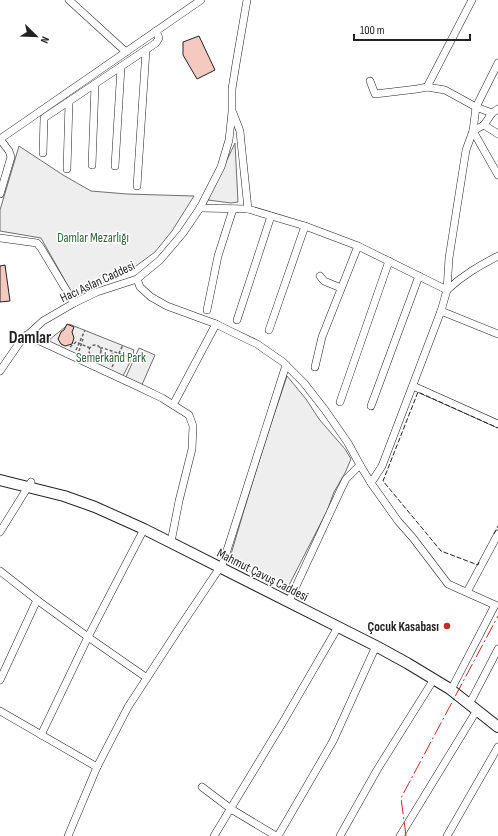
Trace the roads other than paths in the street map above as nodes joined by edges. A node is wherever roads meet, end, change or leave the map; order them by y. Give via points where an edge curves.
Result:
1 (69, 0) edge
2 (201, 0) edge
3 (247, 0) edge
4 (472, 0) edge
5 (156, 31) junction
6 (146, 50) junction
7 (126, 52) junction
8 (498, 63) edge
9 (121, 66) junction
10 (370, 81) dead end
11 (95, 85) junction
12 (427, 87) junction
13 (69, 102) junction
14 (476, 107) junction
15 (495, 111) edge
16 (232, 112) junction
17 (484, 125) junction
18 (473, 131) junction
19 (498, 134) edge
20 (0, 139) edge
21 (43, 153) dead end
22 (92, 165) dead end
23 (115, 166) dead end
24 (67, 169) dead end
25 (498, 175) edge
26 (137, 186) dead end
27 (0, 194) edge
28 (200, 208) junction
29 (233, 209) junction
30 (248, 209) junction
31 (271, 216) junction
32 (305, 226) junction
33 (0, 238) edge
34 (358, 246) junction
35 (498, 256) edge
36 (389, 261) junction
37 (320, 276) dead end
38 (419, 276) junction
39 (137, 279) junction
40 (341, 288) junction
41 (447, 290) junction
42 (74, 303) junction
43 (207, 310) dead end
44 (441, 311) junction
45 (237, 320) dead end
46 (216, 324) junction
47 (269, 330) dead end
48 (498, 334) edge
49 (28, 335) junction
50 (286, 365) junction
51 (315, 367) dead end
52 (0, 370) edge
53 (413, 386) junction
54 (340, 402) dead end
55 (173, 405) junction
56 (371, 406) dead end
57 (498, 424) edge
58 (360, 465) junction
59 (0, 474) edge
60 (0, 480) edge
61 (371, 483) junction
62 (30, 484) junction
63 (144, 529) junction
64 (0, 532) edge
65 (498, 534) edge
66 (172, 537) junction
67 (222, 565) junction
68 (0, 571) edge
69 (467, 592) junction
70 (290, 597) junction
71 (37, 600) junction
72 (497, 604) edge
73 (338, 627) junction
74 (88, 637) junction
75 (376, 646) junction
76 (498, 649) edge
77 (147, 678) junction
78 (434, 679) junction
79 (0, 680) edge
80 (452, 686) junction
81 (472, 699) junction
82 (477, 710) junction
83 (0, 711) edge
84 (498, 719) edge
85 (498, 726) edge
86 (40, 735) junction
87 (498, 747) edge
88 (97, 767) junction
89 (202, 787) dead end
90 (231, 809) junction
91 (68, 836) edge
92 (214, 836) edge
93 (277, 836) edge
94 (340, 836) edge
95 (400, 836) edge
96 (447, 836) edge

1 - 7 street
2 - 5 street
3 - 16 street, Hacı Aslan Caddesi via 233,83
4 - 12 street
5 - 6 street via 159,38 157,42
5 - 7 street
6 - 9 street
6 - 26 street
7 - 20 street
8 - 14 street
9 - 11 street
9 - 23 street
10 - 12 street via 375,94
11 - 13 street
11 - 22 street
12 - 14 street via 445,90
13 - 21 street via 44,118
13 - 24 street
14 - 15 street
14 - 18 street
15 - 17 street
16 - 28 street, Hacı Aslan Caddesi via 229,140 220,167
16 - 30 street via 242,142
17 - 18 street
17 - 19 street
18 - 25 street
18 - 41 street via 466,150 449,258
20 - 27 street via 10,151 11,157
28 - 29 street
28 - 39 street, Hacı Aslan Caddesi via 160,260
29 - 30 street
29 - 43 street via 218,256
30 - 31 street
31 - 32 street
31 - 45 street
32 - 34 street
32 - 47 street
33 - 42 street via 37,243
34 - 36 street
34 - 40 street
35 - 41 street via 471,271
36 - 38 street
36 - 54 street
37 - 40 street via 324,281
38 - 41 street
38 - 56 street
39 - 42 street, Hacı Aslan Caddesi via 97,292
39 - 46 street via 140,287 151,297 167,306
40 - 51 street via 322,337
41 - 44 street
42 - 49 street, Hacı Aslan Caddesi via 43,321
44 - 48 street
44 - 53 street
46 - 50 street via 257,344
46 - 55 street
49 - 52 street, Hacı Aslan Caddesi
49 - 55 street via 61,350 76,353
50 - 58 street via 326,410
50 - 67 street
53 - 57 street
53 - 61 street via 382,466
55 - 66 street via 189,415 193,426 192,449
58 - 61 street
58 - 70 street via 346,479
59 - 62 main road
60 - 62 main road, Mahmut Çavuş Caddesi
61 - 69 street via 448,584
62 - 63 main road, Mahmut Çavuş Caddesi via 96,507
62 - 64 street
62 - 66 main road via 74,493 151,525
63 - 67 main road, Mahmut Çavuş Caddesi
63 - 74 street
65 - 69 street
66 - 67 main road
67 - 70 main road
67 - 73 main road, Mahmut Çavuş Caddesi
67 - 77 street
68 - 71 street
69 - 72 street
70 - 80 main road via 398,653
71 - 74 street
71 - 79 street
72 - 80 street
73 - 75 main road, Mahmut Çavuş Caddesi
73 - 90 street
74 - 77 street
74 - 86 street
75 - 78 main road, Mahmut Çavuş Caddesi
75 - 93 street via 333,741
76 - 81 street
77 - 88 street via 128,707
78 - 82 main road, Mahmut Çavuş Caddesi
78 - 94 street via 377,770
80 - 81 main road
81 - 84 main road
82 - 85 main road, Mahmut Çavuş Caddesi
82 - 95 street
83 - 86 street
86 - 88 street
87 - 96 street
88 - 91 street
89 - 90 street
90 - 92 street
90 - 93 street

